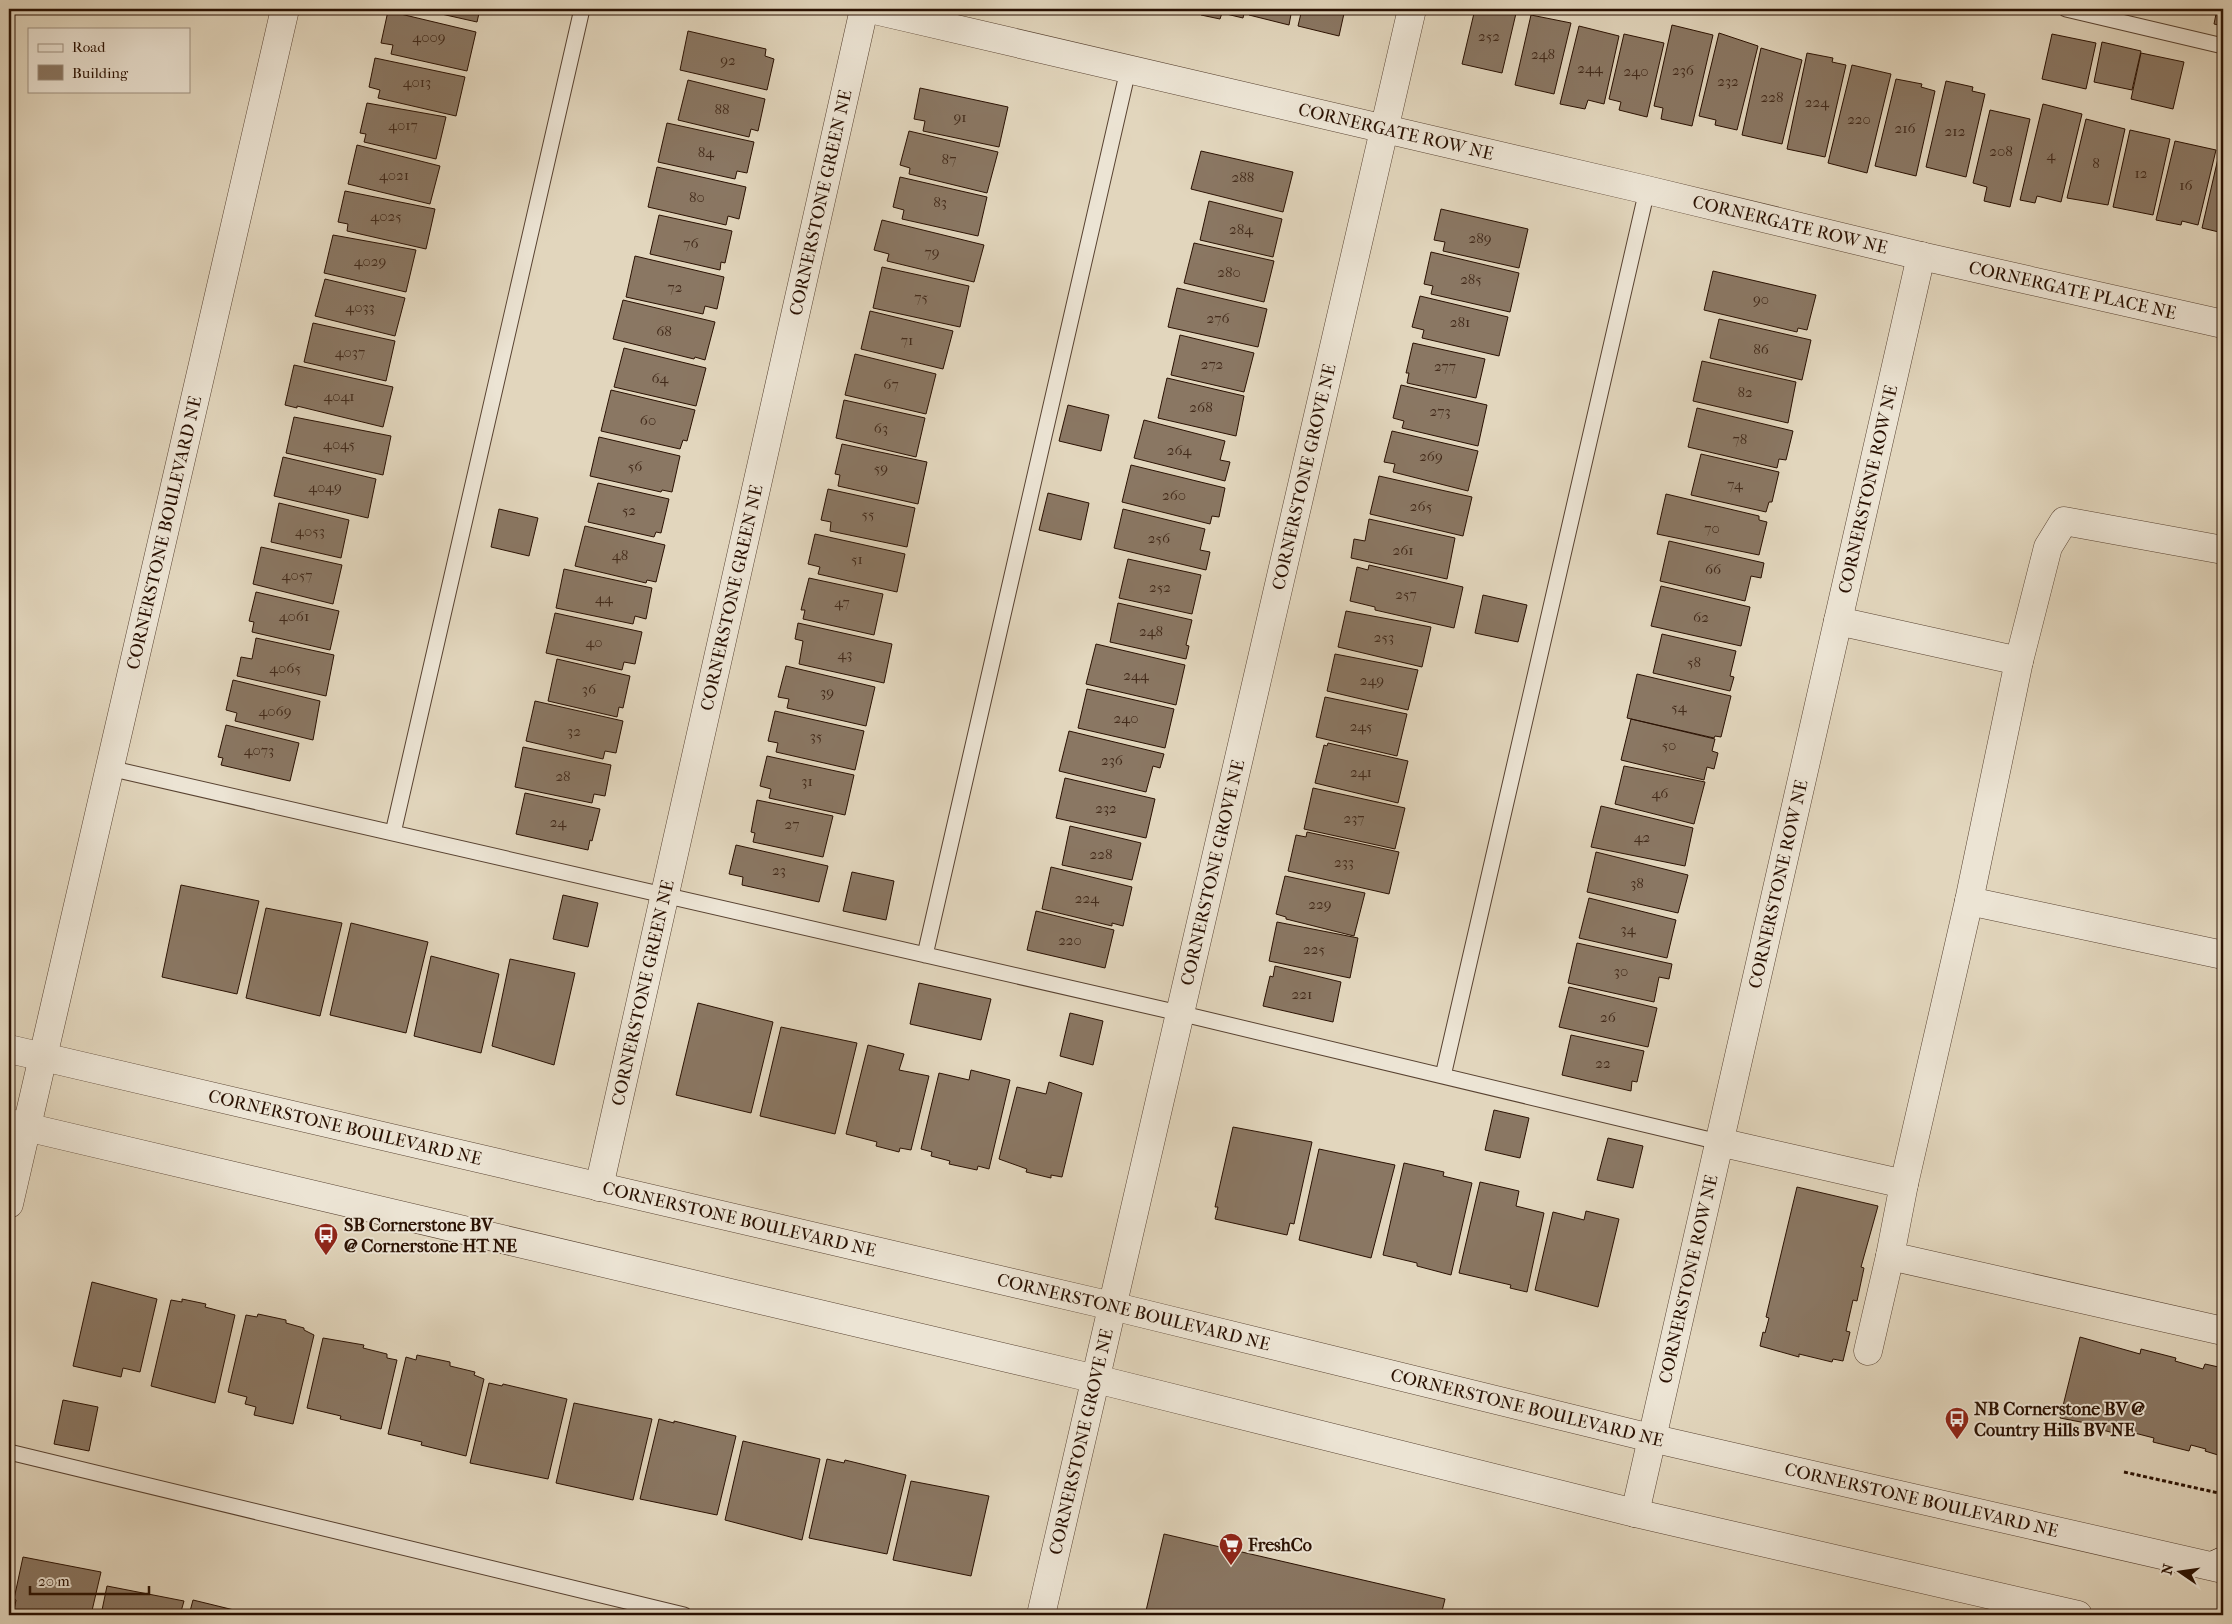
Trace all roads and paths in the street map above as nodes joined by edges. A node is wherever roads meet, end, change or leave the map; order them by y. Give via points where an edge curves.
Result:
1 (285, 9) edge
2 (582, 9) edge
3 (864, 9) edge
4 (870, 9) edge
5 (1412, 9) edge
6 (2066, 9) edge
7 (2223, 46) edge
8 (1128, 70) junction
9 (1383, 130) junction
10 (1647, 190) junction
11 (1921, 256) junction
12 (2223, 324) edge
13 (2223, 550) edge
14 (1838, 621) junction
15 (2018, 661) junction
16 (110, 768) junction
17 (393, 833) junction
18 (666, 895) junction
19 (1968, 901) junction
20 (925, 955) junction
21 (2223, 955) edge
22 (1179, 1014) junction
23 (9, 1049) edge
24 (43, 1057) junction
25 (1443, 1076) junction
26 (18, 1125) edge
27 (1719, 1142) junction
28 (1904, 1184) junction
29 (599, 1186) junction
30 (9, 1204) edge
31 (1890, 1256) junction
32 (1112, 1306) junction
33 (2223, 1331) edge
34 (1868, 1351) dead end
35 (1096, 1379) junction
36 (1651, 1438) junction
37 (9, 1452) edge
38 (2124, 1472) dead end
39 (2223, 1494) edge
40 (1635, 1513) junction
41 (2219, 1566) edge
42 (684, 1615) edge
43 (1041, 1615) edge
44 (2078, 1615) edge

1 - 16 street, CORNERSTONE BOULEVARD NE
2 - 17 lane
3 - 18 street, CORNERSTONE GREEN NE
4 - 8 street, CORNERGATE ROW NE
5 - 9 street, CORNERSTONE GROVE NE
6 - 7 lane
8 - 9 street, CORNERGATE ROW NE
8 - 20 lane
9 - 10 street, CORNERGATE ROW NE
9 - 22 street, CORNERSTONE GROVE NE
10 - 11 street, CORNERGATE ROW NE
10 - 25 lane
11 - 12 street, CORNERGATE PLACE NE
11 - 14 street, CORNERSTONE ROW NE
13 - 15 street via 2064,521 2048,546
14 - 15 street
14 - 27 street, CORNERSTONE ROW NE
15 - 19 street
16 - 17 lane
16 - 24 street, CORNERSTONE BOULEVARD NE
17 - 18 lane
18 - 20 lane
18 - 29 street, CORNERSTONE GREEN NE
19 - 21 street
19 - 28 street
20 - 22 lane
22 - 25 lane
22 - 32 street, CORNERSTONE GROVE NE
23 - 24 street, CORNERSTONE BOULEVARD NE
24 - 26 street
24 - 29 street, CORNERSTONE BOULEVARD NE
25 - 27 lane
26 - 30 street
26 - 35 street
27 - 28 street
27 - 36 street, CORNERSTONE ROW NE
28 - 31 street
29 - 32 street, CORNERSTONE BOULEVARD NE
31 - 33 street
31 - 34 street
32 - 35 street, CORNERSTONE GROVE NE
32 - 36 street, CORNERSTONE BOULEVARD NE
35 - 40 street
35 - 43 street, CORNERSTONE GROVE NE
36 - 40 street, CORNERSTONE ROW NE
36 - 41 street, CORNERSTONE BOULEVARD NE
37 - 42 lane
38 - 39 path
40 - 44 street

